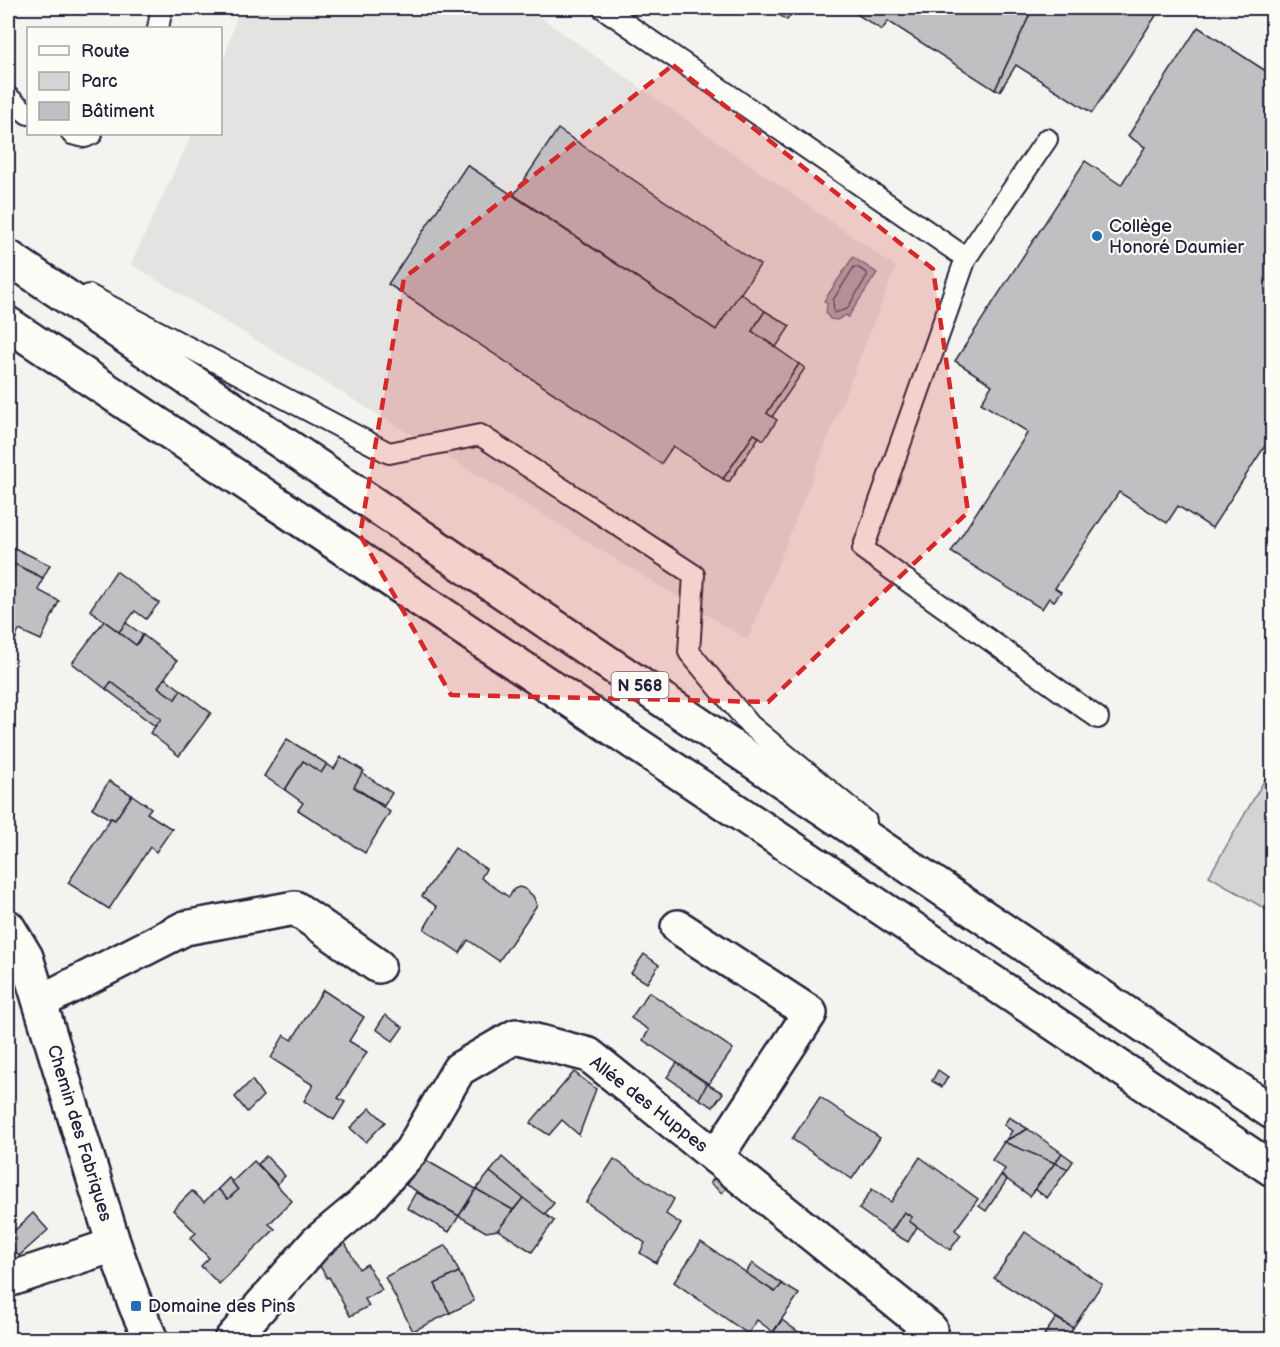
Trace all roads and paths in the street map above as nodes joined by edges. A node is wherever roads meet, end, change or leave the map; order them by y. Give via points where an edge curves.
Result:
1 (162, 8) edge
2 (603, 8) edge
3 (158, 27) edge
4 (8, 97) edge
5 (27, 113) edge
6 (1047, 139) dead end
7 (8, 250) edge
8 (8, 257) edge
9 (966, 258) junction
10 (8, 324) edge
11 (1098, 718) dead end
12 (977, 913) junction
13 (8, 927) edge
14 (678, 927) dead end
15 (378, 966) dead end
16 (40, 1002) junction
17 (1272, 1112) edge
18 (716, 1157) junction
19 (1272, 1169) edge
20 (114, 1245) junction
21 (8, 1280) edge
22 (930, 1329) dead end
23 (151, 1340) edge
24 (231, 1340) edge

1 - 3 lane
2 - 9 lane
4 - 5 lane
6 - 9 lane
7 - 12 lane via 388,453 480,435 694,575 689,652 750,724
8 - 12 main road, N 568
9 - 11 lane via 863,549
10 - 19 main road, N 568
12 - 17 main road, N 568
13 - 16 main road, Chemin des Fabriques via 26,957
14 - 18 main road via 810,1013
15 - 16 main road via 295,908 185,928
16 - 20 main road, Chemin des Fabriques
18 - 22 main road, Allée des Huppes
18 - 24 main road, Allée des Huppes via 589,1055 516,1036 459,1069 411,1151 363,1204 316,1243
20 - 21 main road
20 - 23 main road, Chemin des Fabriques

